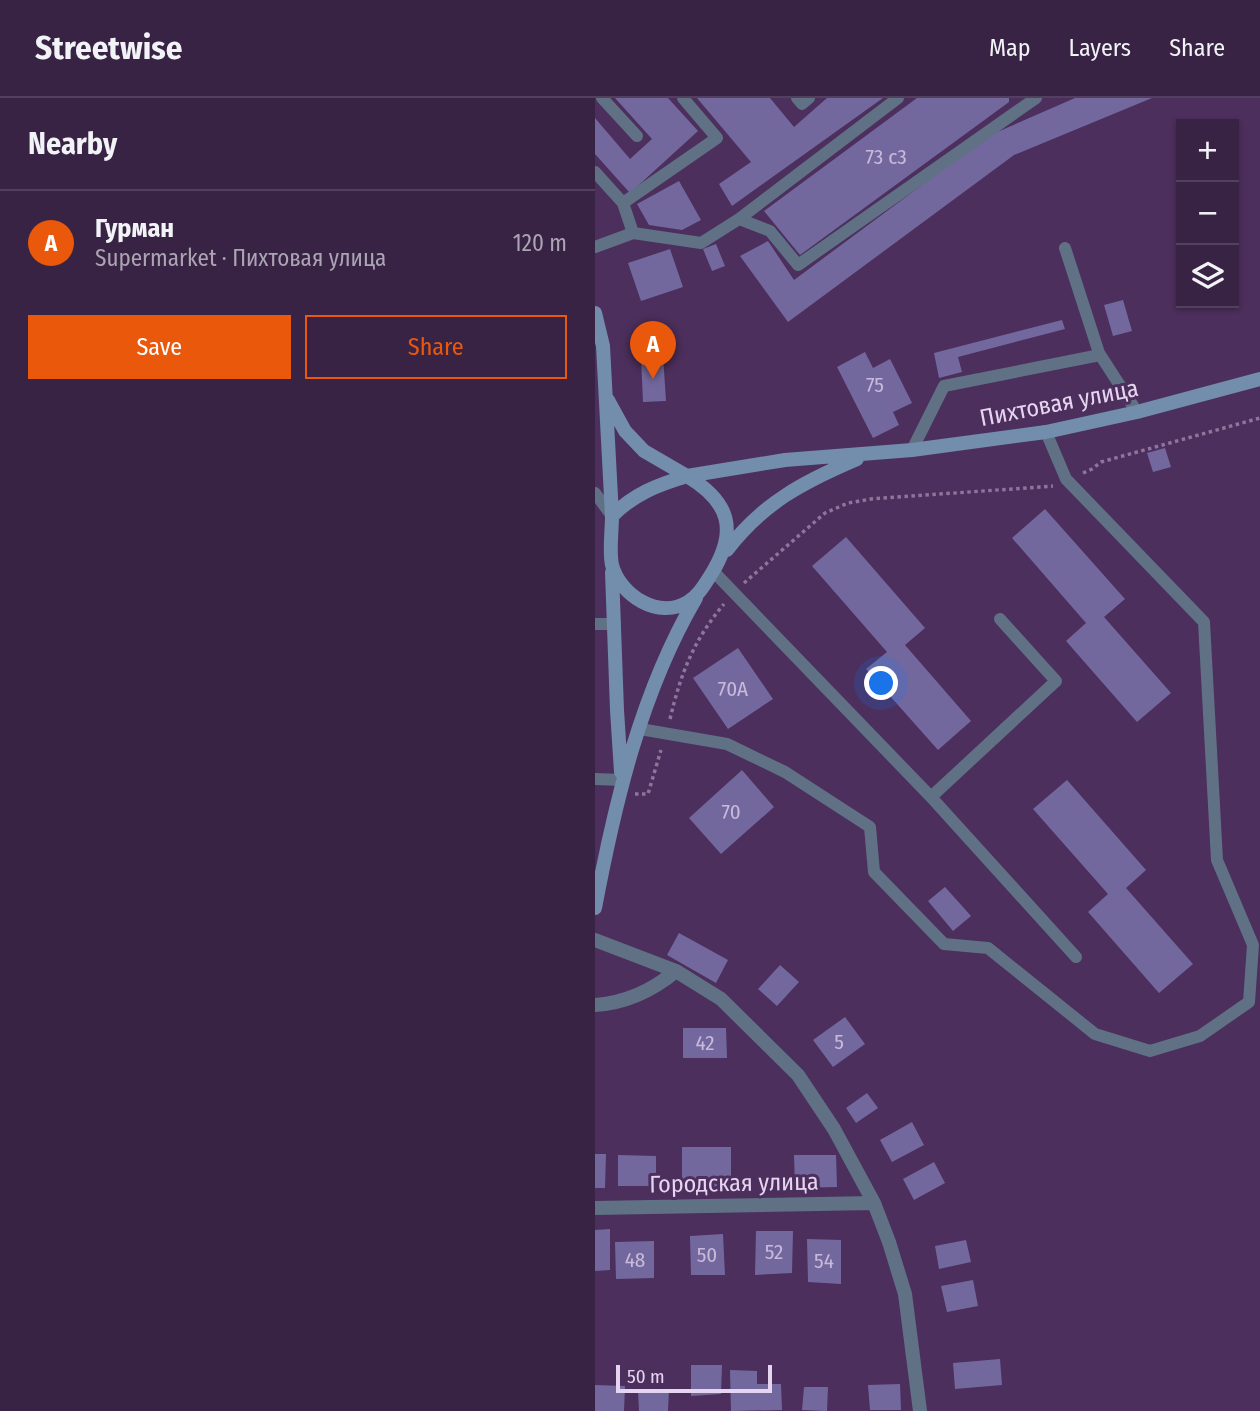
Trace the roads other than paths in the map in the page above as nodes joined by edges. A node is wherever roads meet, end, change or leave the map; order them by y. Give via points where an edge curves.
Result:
1 (601, 98) edge
2 (683, 98) edge
3 (797, 98) edge
4 (809, 98) edge
5 (898, 98) edge
6 (1036, 98) edge
7 (637, 136) dead end
8 (595, 172) edge
9 (622, 202) junction
10 (739, 219) junction
11 (633, 233) junction
12 (595, 247) edge
13 (1065, 248) dead end
14 (595, 313) edge
15 (597, 329) edge
16 (1100, 355) junction
17 (1257, 383) edge
18 (608, 400) junction
19 (1137, 412) junction
20 (1046, 432) junction
21 (912, 450) junction
22 (865, 455) junction
23 (687, 476) junction
24 (595, 493) edge
25 (612, 516) junction
26 (722, 556) junction
27 (612, 564) junction
28 (713, 571) junction
29 (700, 591) junction
30 (1000, 620) dead end
31 (595, 624) edge
32 (615, 624) junction
33 (640, 729) junction
34 (595, 779) edge
35 (621, 786) junction
36 (931, 797) junction
37 (595, 908) edge
38 (595, 940) edge
39 (1076, 957) dead end
40 (676, 971) junction
41 (595, 1005) edge
42 (874, 1203) junction
43 (595, 1208) edge
44 (920, 1411) edge

1 - 7 lane
2 - 9 lane via 717,138
3 - 4 lane via 802,104
5 - 10 lane
6 - 10 lane via 798,265 770,231
8 - 9 lane
9 - 11 lane
10 - 11 lane via 701,243
11 - 12 lane
13 - 16 lane
14 - 15 main road
15 - 18 main road
16 - 19 lane
16 - 21 lane via 944,386
17 - 19 main road, Пихтовая улица
18 - 23 main road via 625,431 644,451
18 - 25 main road
19 - 20 main road, Пихтовая улица
20 - 21 main road, Пихтовая улица
20 - 33 lane via 1066,479 1205,621 1217,860 1253,945 1249,1002 1200,1036 1150,1051 1095,1034 988,948 944,944 874,872 870,827 785,772 727,744
21 - 22 main road, Пихтовая улица
22 - 23 main road, Пихтовая улица via 785,460
22 - 26 main road, Пихтовая улица via 806,482 766,507
23 - 25 main road via 647,489
23 - 26 main road via 712,494 723,509 728,530
24 - 25 lane
25 - 27 main road
26 - 28 main road
27 - 29 main road via 629,593 648,605 676,607
27 - 32 main road
28 - 29 main road
28 - 36 lane
29 - 33 main road via 672,643
30 - 36 lane via 1056,681
31 - 32 lane
32 - 35 main road
33 - 35 main road
34 - 35 lane
35 - 37 main road
36 - 39 lane
38 - 40 street
40 - 41 street via 662,983 616,1003
40 - 42 street via 721,999 799,1076
42 - 43 street, Городская улица
42 - 44 street via 905,1294

